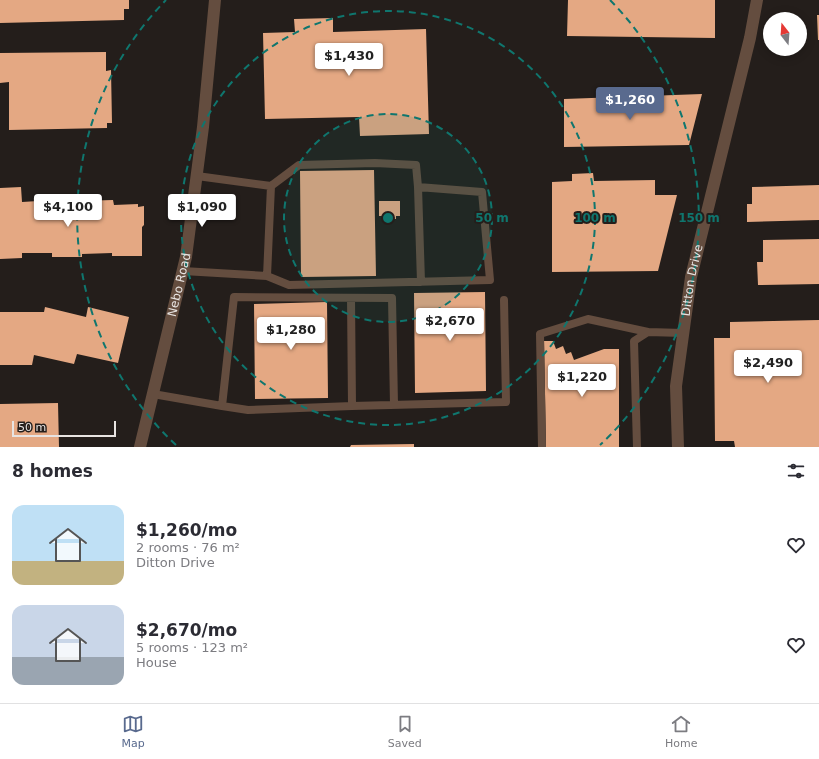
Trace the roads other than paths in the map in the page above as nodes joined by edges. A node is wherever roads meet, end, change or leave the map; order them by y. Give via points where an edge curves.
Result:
1 (215, 0) edge
2 (757, 0) edge
3 (197, 176) junction
4 (271, 186) junction
5 (418, 187) junction
6 (182, 271) junction
7 (267, 276) junction
8 (421, 282) junction
9 (351, 298) junction
10 (504, 300) dead end
11 (648, 332) junction
12 (683, 333) junction
13 (153, 394) junction
14 (394, 405) junction
15 (222, 406) junction
16 (352, 406) junction
17 (140, 447) edge
18 (542, 447) edge
19 (637, 447) edge
20 (678, 447) edge

1 - 3 street, Nebo Road
2 - 12 street, Ditton Drive via 691,277
3 - 4 lane
3 - 6 street, Nebo Road
4 - 5 lane via 299,165 375,163 416,165
4 - 7 lane
5 - 8 lane
5 - 8 lane via 482,192 490,280
6 - 7 lane
6 - 13 street, Nebo Road
7 - 8 lane via 289,286
9 - 14 lane via 392,298
9 - 15 lane via 234,297
9 - 16 lane
10 - 14 lane via 506,402
11 - 12 lane
11 - 18 lane via 588,319 540,334
11 - 19 lane via 634,341
12 - 20 street, Ditton Drive via 676,386
13 - 15 lane
13 - 17 street, Nebo Road
14 - 16 lane
15 - 16 lane via 248,410

